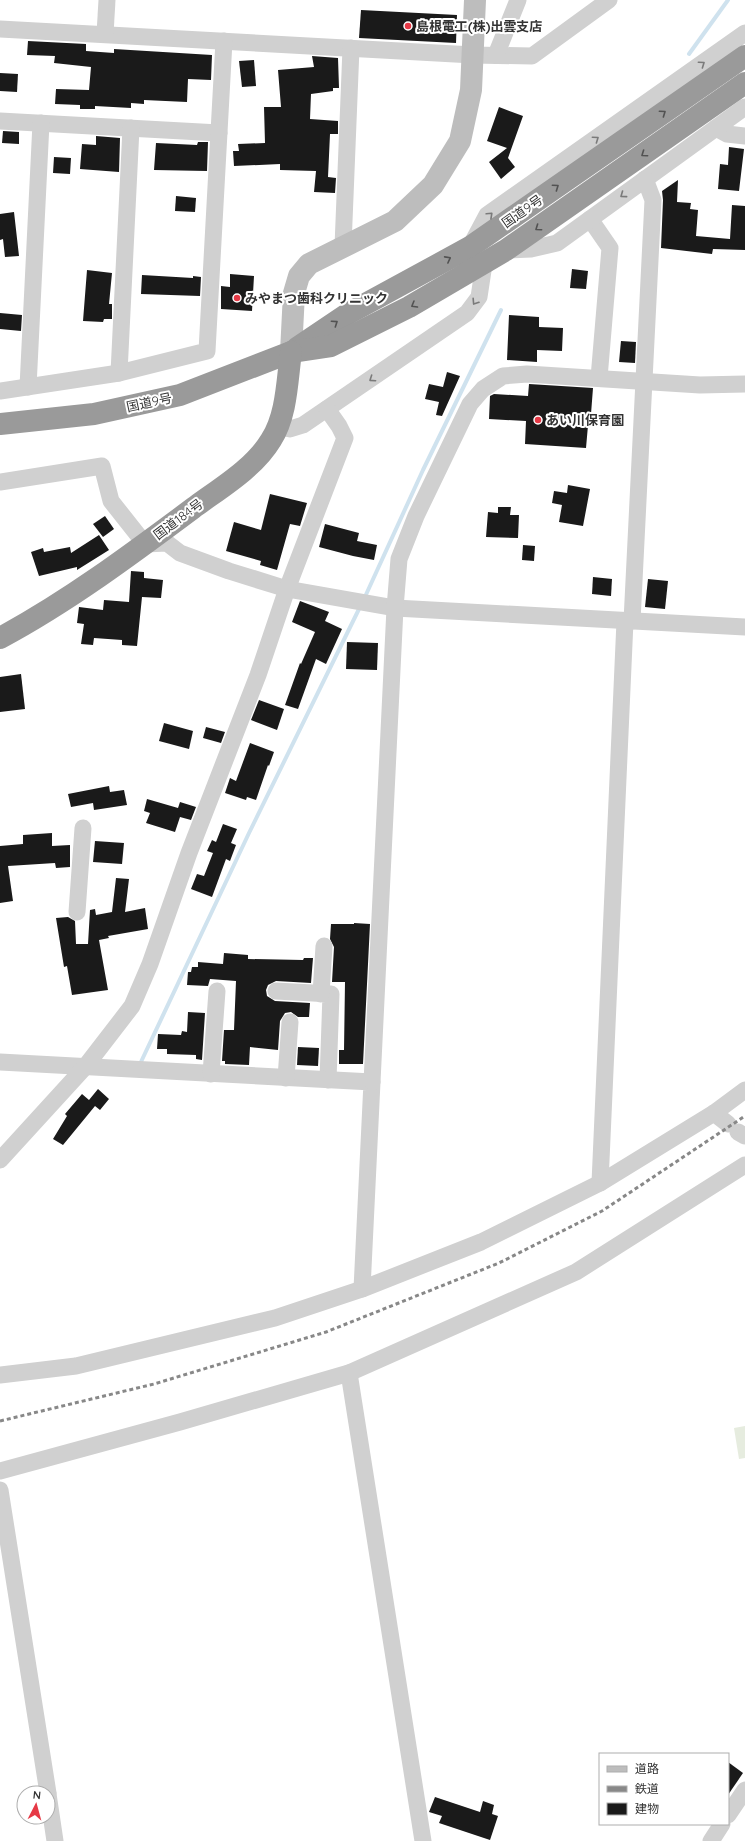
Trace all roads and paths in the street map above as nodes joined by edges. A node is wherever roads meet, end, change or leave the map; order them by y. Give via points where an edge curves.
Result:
1 (107, 0) edge
2 (475, 0) edge
3 (518, 0) edge
4 (609, 0) edge
5 (0, 29) edge
6 (745, 33) edge
7 (106, 34) junction
8 (224, 41) junction
9 (351, 48) junction
10 (473, 55) junction
11 (496, 55) junction
12 (745, 56) edge
13 (745, 83) edge
14 (745, 107) edge
15 (638, 109) junction
16 (713, 118) junction
17 (0, 121) edge
18 (41, 123) junction
19 (132, 128) junction
20 (219, 133) junction
21 (745, 136) edge
22 (620, 143) junction
23 (645, 179) junction
24 (590, 219) junction
25 (343, 246) junction
26 (470, 247) junction
27 (506, 250) junction
28 (484, 264) junction
29 (291, 352) junction
30 (119, 373) junction
31 (600, 378) junction
32 (644, 381) junction
33 (745, 384) edge
34 (28, 387) junction
35 (0, 391) edge
36 (327, 409) junction
37 (0, 424) edge
38 (279, 427) junction
39 (0, 482) edge
40 (145, 544) junction
41 (287, 589) junction
42 (395, 608) junction
43 (629, 621) junction
44 (745, 627) edge
45 (0, 638) edge
46 (83, 828) dead end
47 (77, 912) dead end
48 (324, 946) dead end
49 (217, 991) dead end
50 (276, 992) dead end
51 (321, 994) junction
52 (290, 1022) dead end
53 (0, 1062) edge
54 (85, 1067) junction
55 (211, 1074) junction
56 (286, 1078) junction
57 (328, 1080) junction
58 (372, 1082) junction
59 (745, 1090) edge
60 (714, 1113) junction
61 (737, 1131) edge
62 (0, 1160) edge
63 (745, 1166) edge
64 (600, 1183) junction
65 (362, 1289) junction
66 (349, 1373) junction
67 (0, 1375) edge
68 (0, 1471) edge
69 (0, 1490) edge
70 (47, 1785) edge
71 (745, 1790) edge
72 (729, 1814) edge
73 (53, 1825) edge
74 (721, 1825) edge
75 (55, 1841) edge
76 (423, 1841) edge
77 (711, 1841) edge

1 - 7 street
2 - 10 street
3 - 11 street
4 - 11 street via 532,56
5 - 7 street
15 -> 6 street
7 - 8 street
8 - 9 street
8 - 20 street
9 - 10 street
9 - 25 street
10 - 11 street
10 - 25 street via 471,90 460,141 433,185 395,221
22 -> 12 highway, 国道9号
13 - 16 highway, 国道9号
14 - 16 street
15 - 22 street
26 -> 15 street via 487,216
16 - 21 street via 727,134
16 - 23 street via 684,151
16 -> 27 highway, 国道9号
17 - 18 street
18 - 19 street
18 - 34 street
19 - 20 street
19 - 30 street
20 - 30 street via 207,351
26 -> 22 highway, 国道9号
23 -> 24 street
23 - 32 street via 653,200
24 - 27 street via 557,243 531,249
24 - 31 street via 610,248
25 - 29 street via 309,264 299,276 294,293
29 -> 26 highway, 国道9号 via 349,313
27 - 28 highway, 国道9号
28 -> 29 highway, 国道9号 via 409,307 331,346
28 -> 36 street via 479,297 467,313
29 - 37 highway, 国道9号 via 180,395 94,414
29 - 38 highway, 国道184号
30 - 34 street
31 - 32 street
31 - 42 street via 527,374 503,376 483,389 470,404 416,516 399,559
32 - 33 street via 700,385
32 - 43 street
34 - 35 street
36 - 38 street via 290,429
36 - 41 street via 345,438
38 - 40 highway, 国道184号 via 261,453 240,473
39 - 40 street via 102,466 112,501
40 - 41 street via 166,543 180,553
40 - 45 highway, 国道184号 via 32,621
41 - 42 street
41 - 54 street via 258,675 147,971 132,1006
42 - 43 street
42 - 58 street
43 - 44 street
43 - 64 street
46 - 47 street
48 - 51 street
49 - 55 street
50 - 51 street
51 - 57 street via 331,994
52 - 56 street
53 - 54 street
54 - 55 street
54 - 62 street
55 - 56 street
56 - 57 street
57 - 58 street
58 - 65 street
59 - 60 street
60 - 61 street
60 - 64 street
63 - 66 street via 576,1272
64 - 65 street via 481,1242
65 - 67 street via 275,1318 84,1364
66 - 68 street
66 - 76 street
69 - 70 street
71 - 72 street
73 - 75 street
74 - 77 street

